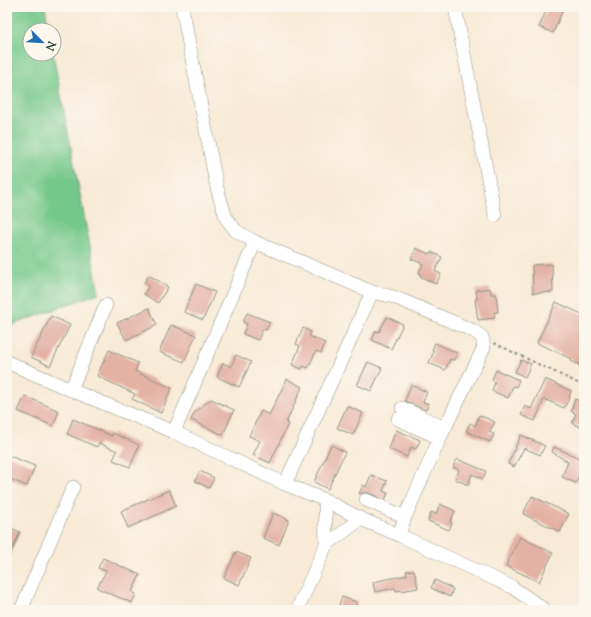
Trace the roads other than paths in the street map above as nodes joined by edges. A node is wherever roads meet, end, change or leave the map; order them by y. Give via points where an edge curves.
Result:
1 (182, 7) edge
2 (455, 7) edge
3 (495, 215) dead end
4 (255, 242) junction
5 (372, 292) junction
6 (106, 305) dead end
7 (7, 362) edge
8 (71, 390) junction
9 (400, 414) dead end
10 (174, 432) junction
11 (442, 433) junction
12 (285, 484) junction
13 (73, 487) dead end
14 (325, 500) junction
15 (366, 500) dead end
16 (405, 517) junction
17 (360, 519) junction
18 (399, 535) junction
19 (326, 545) junction
20 (21, 610) edge
21 (297, 610) edge
22 (545, 610) edge

1 - 4 street via 217,188 226,218 236,231
2 - 3 street
4 - 5 street
4 - 10 street
5 - 11 street via 394,296 474,331 482,337 484,347
5 - 12 street
6 - 8 street
7 - 8 street
8 - 10 street
9 - 11 street
10 - 12 street
11 - 16 street
12 - 14 street
13 - 20 street
14 - 17 street
14 - 19 street
15 - 16 street
16 - 18 street
17 - 18 street
17 - 19 street
18 - 22 street via 512,587
19 - 21 street

